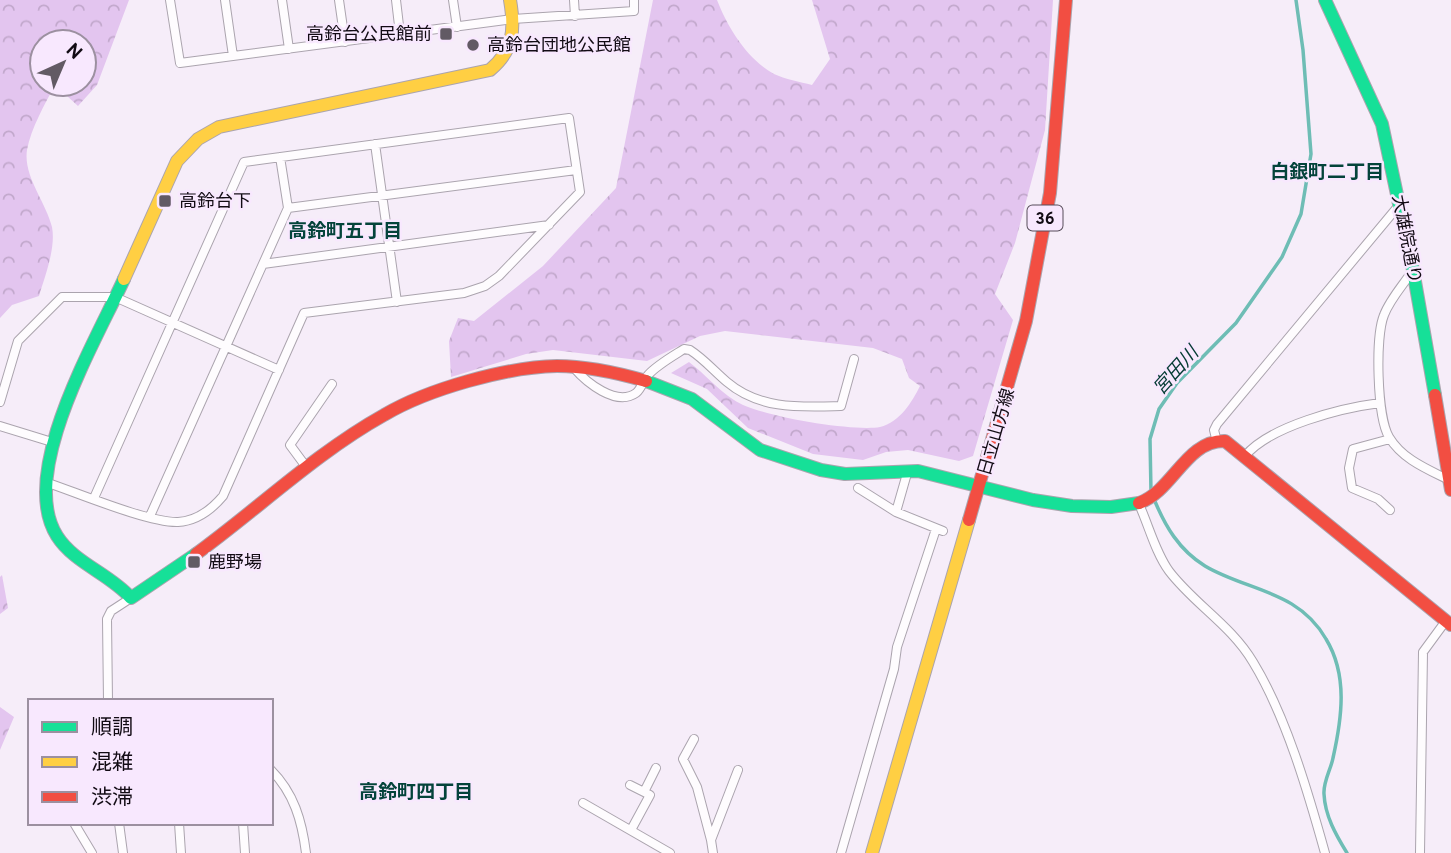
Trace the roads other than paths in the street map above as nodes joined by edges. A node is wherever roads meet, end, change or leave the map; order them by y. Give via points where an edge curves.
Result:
1 (170, 0) edge
2 (225, 0) edge
3 (282, 0) edge
4 (339, 0) edge
5 (396, 0) edge
6 (453, 0) edge
7 (510, 0) edge
8 (574, 0) edge
9 (634, 0) edge
10 (1066, 0) edge
11 (1325, 0) edge
12 (575, 16) junction
13 (513, 19) junction
14 (457, 27) junction
15 (400, 34) junction
16 (345, 42) junction
17 (289, 49) junction
18 (233, 56) junction
19 (375, 144) junction
20 (279, 157) junction
21 (576, 170) junction
22 (382, 195) junction
23 (1400, 204) junction
24 (288, 208) junction
25 (549, 225) junction
26 (390, 247) junction
27 (263, 264) junction
28 (1413, 270) junction
29 (115, 297) junction
30 (397, 302) junction
31 (172, 322) junction
32 (226, 346) junction
33 (854, 359) dead end
34 (574, 368) junction
35 (279, 370) junction
36 (644, 381) junction
37 (332, 384) dead end
38 (0, 402) edge
39 (1380, 403) junction
40 (0, 426) edge
41 (1216, 438) junction
42 (1390, 439) junction
43 (52, 442) junction
44 (1244, 456) junction
45 (307, 468) junction
46 (908, 470) junction
47 (48, 483) junction
48 (1450, 485) edge
49 (980, 486) junction
50 (858, 488) dead end
51 (94, 499) junction
52 (1141, 501) junction
53 (1390, 510) dead end
54 (896, 512) junction
55 (150, 516) junction
56 (131, 598) junction
57 (1448, 624) edge
58 (108, 699) edge
59 (694, 739) dead end
60 (656, 768) dead end
61 (738, 770) dead end
62 (273, 773) edge
63 (630, 785) dead end
64 (644, 792) junction
65 (583, 803) dead end
66 (75, 825) edge
67 (119, 825) edge
68 (179, 825) edge
69 (243, 825) edge
70 (631, 830) junction
71 (711, 840) junction
72 (92, 853) edge
73 (123, 853) edge
74 (181, 853) edge
75 (245, 853) edge
76 (306, 853) edge
77 (670, 853) edge
78 (713, 853) edge
79 (841, 853) edge
80 (872, 853) edge
81 (1325, 853) edge
82 (1420, 853) edge

1 - 18 street via 180,63
2 - 18 street
3 - 17 street
4 - 16 street
5 - 15 street
6 - 14 street
7 - 13 street
8 - 12 street
9 - 12 street via 634,11
10 - 49 street, 日立山方線 / 36 via 1058,122 1041,245 1026,321
11 - 23 street, 大雄院通り via 1382,124
12 - 13 street
13 - 14 street
13 - 29 street via 513,45 499,64 478,75 235,123 198,139 171,171
14 - 15 street
15 - 16 street
16 - 17 street
17 - 18 street
19 - 20 street
19 - 21 street via 569,118
19 - 22 street
20 - 24 street
20 - 31 street via 244,162
21 - 22 street
21 - 25 street via 580,192
22 - 24 street
22 - 26 street
23 - 28 street, 大雄院通り
23 - 41 street via 1217,424
24 - 27 street
25 - 26 street
25 - 30 street via 485,286
26 - 27 street
26 - 30 street
27 - 32 street
28 - 39 street via 1384,312 1380,328
28 - 48 street, 大雄院通り
29 - 31 street
29 - 38 street via 62,297 18,341
29 - 43 street
30 - 35 street via 304,313
31 - 32 street
31 - 51 street
32 - 35 street
32 - 55 street
33 - 36 street via 842,406 798,407 757,400 727,382 690,350 678,353
34 - 36 street
34 - 36 street via 601,389 619,396 638,392
34 - 45 street via 541,368 418,398 371,422
35 - 55 street via 223,496 205,513 179,522
36 - 46 street via 682,392 743,440 769,454 837,474
37 - 45 street via 290,445
39 - 42 street
39 - 44 street via 1346,408 1256,443
40 - 43 street
41 - 44 street
41 - 52 street via 1197,449 1159,492
42 - 48 street via 1413,462
42 - 53 street via 1353,449 1349,468 1352,488 1378,499
43 - 47 street
44 - 57 street
45 - 56 street via 182,565
46 - 49 street
46 - 54 street
47 - 51 street
47 - 56 street via 48,514 59,539 116,580
49 - 52 street via 1074,506
49 - 80 street, 日立山方線 / 36
50 - 54 street
51 - 55 street
52 - 81 street via 1168,570 1231,632 1254,663 1284,732
54 - 79 street via 939,530 897,647
56 - 58 street via 111,611 107,620
57 - 82 street via 1423,652
59 - 71 street via 683,759 697,787
60 - 64 street
61 - 71 street
62 - 76 street via 293,799
63 - 64 street
64 - 70 street via 650,795
65 - 70 street
66 - 72 street
67 - 73 street
68 - 74 street
69 - 75 street
70 - 77 street
71 - 78 street

